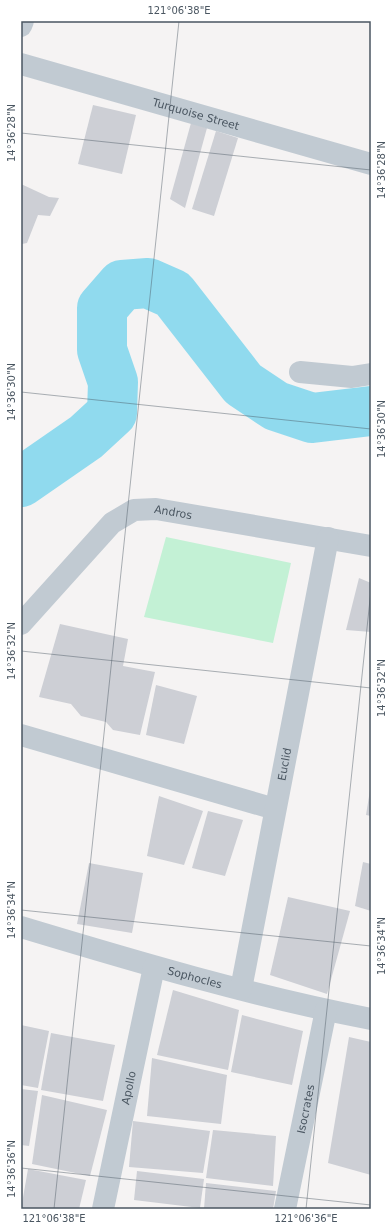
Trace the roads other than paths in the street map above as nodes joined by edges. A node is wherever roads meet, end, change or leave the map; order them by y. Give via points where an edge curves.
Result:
1 (23, 21) edge
2 (21, 26) edge
3 (21, 64) edge
4 (371, 164) edge
5 (300, 372) dead end
6 (371, 374) edge
7 (328, 538) junction
8 (371, 546) edge
9 (21, 624) edge
10 (21, 735) edge
11 (275, 809) junction
12 (21, 927) edge
13 (154, 967) junction
14 (241, 989) junction
15 (326, 1010) junction
16 (371, 1019) edge
17 (103, 1209) edge
18 (285, 1209) edge

1 - 2 street
3 - 4 street, Turquoise Street
5 - 6 street via 352,377
7 - 8 street, Andros
7 - 9 street, Andros via 156,509 134,510 112,523
7 - 11 street, Euclid
10 - 11 street
11 - 14 street, Euclid
12 - 13 street, Sophocles
13 - 14 street, Sophocles
13 - 17 street, Apollo
14 - 15 street, Sophocles
15 - 16 street, Sophocles
15 - 18 street, Isocrates

